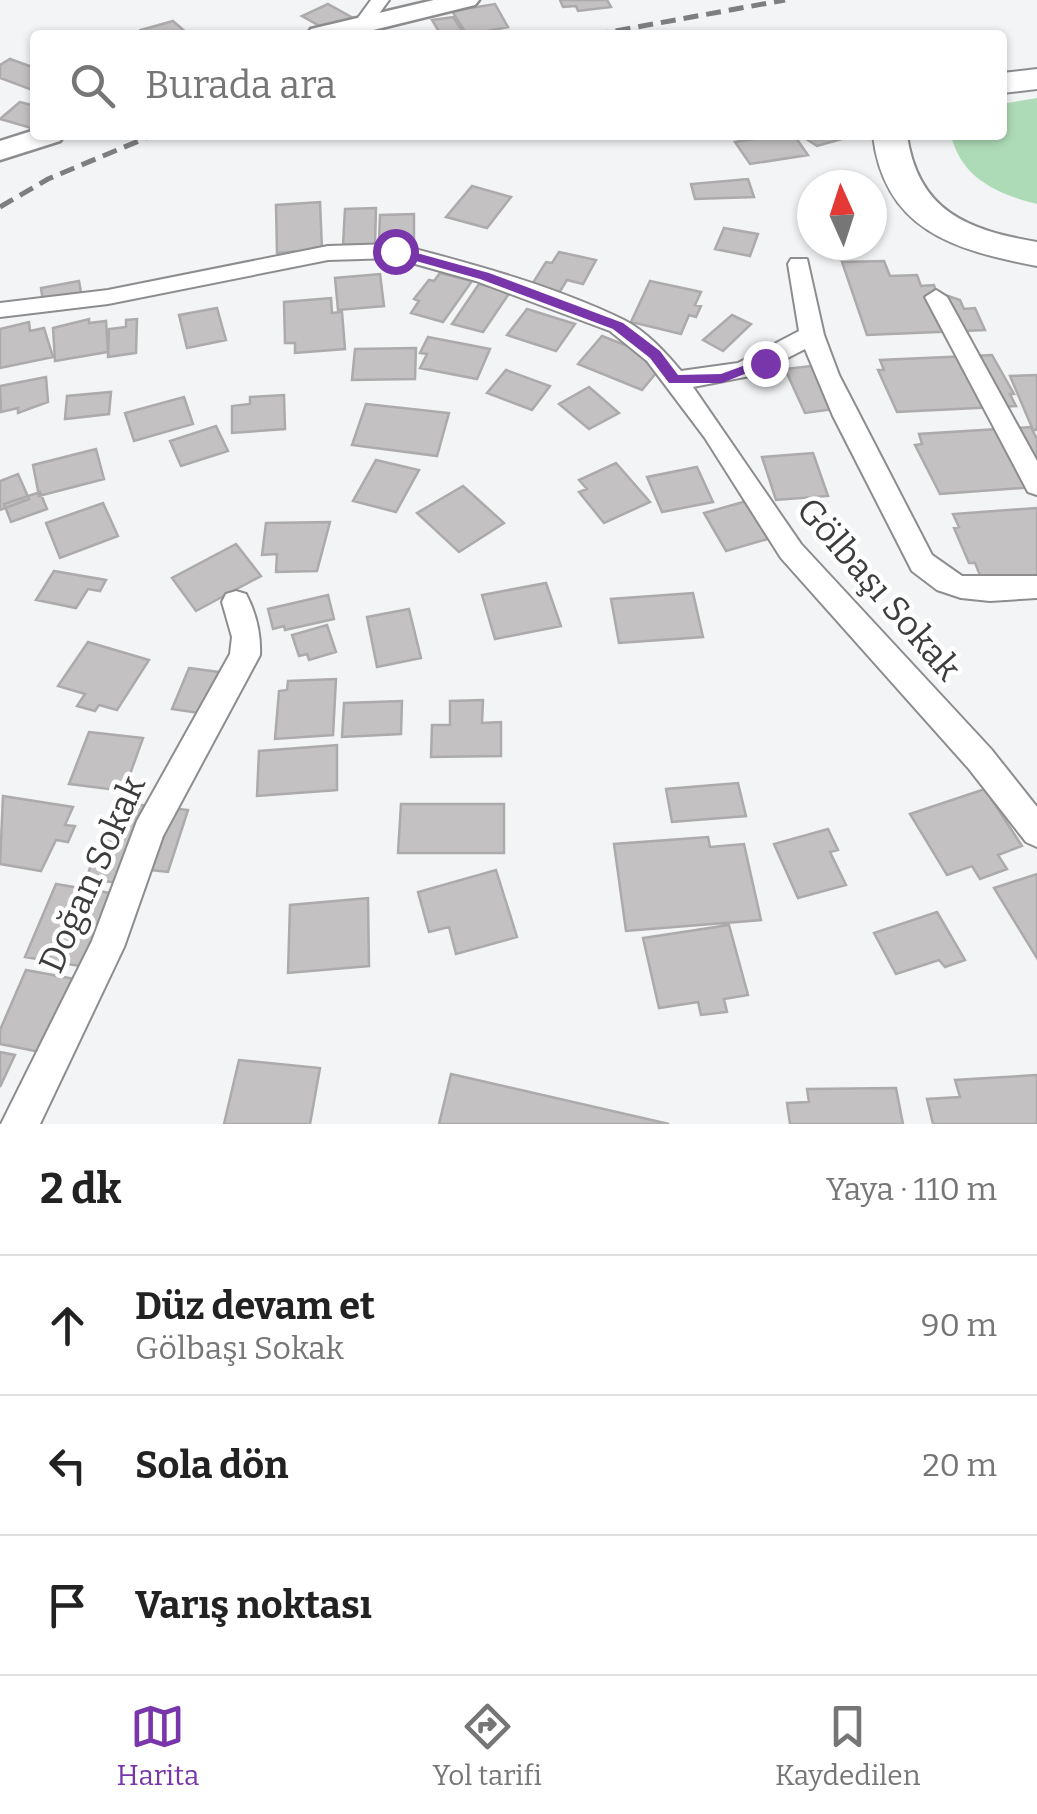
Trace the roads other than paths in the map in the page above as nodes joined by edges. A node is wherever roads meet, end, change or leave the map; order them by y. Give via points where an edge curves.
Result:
1 (380, 0) edge
2 (466, 0) edge
3 (364, 22) junction
4 (337, 30) edge
5 (1037, 79) edge
6 (1007, 82) edge
7 (1037, 95) edge
8 (1007, 98) edge
9 (34, 140) edge
10 (890, 140) edge
11 (921, 140) edge
12 (0, 151) edge
13 (1037, 229) edge
14 (1037, 254) edge
15 (800, 264) dead end
16 (936, 297) dead end
17 (0, 310) edge
18 (812, 334) junction
19 (674, 380) junction
20 (1037, 485) edge
21 (1037, 587) edge
22 (236, 602) dead end
23 (1037, 832) edge
24 (20, 1124) edge

1 - 3 street
2 - 3 main road
3 - 4 main road
5 - 6 highway
7 - 8 highway
9 - 12 main road
10 - 14 highway via 890,159 903,186 928,217 962,236
11 - 13 highway via 920,152 937,187 964,208
15 - 18 street via 802,307
16 - 20 street
17 - 19 street, Gölbaşı Sokak via 108,298 328,254 395,251 618,326 655,354
18 - 19 street via 746,372
18 - 21 street via 848,420 932,576 976,592
19 - 23 street, Gölbaşı Sokak via 792,551 980,759
22 - 24 street, Doğan Sokak via 246,654 148,831 107,947

